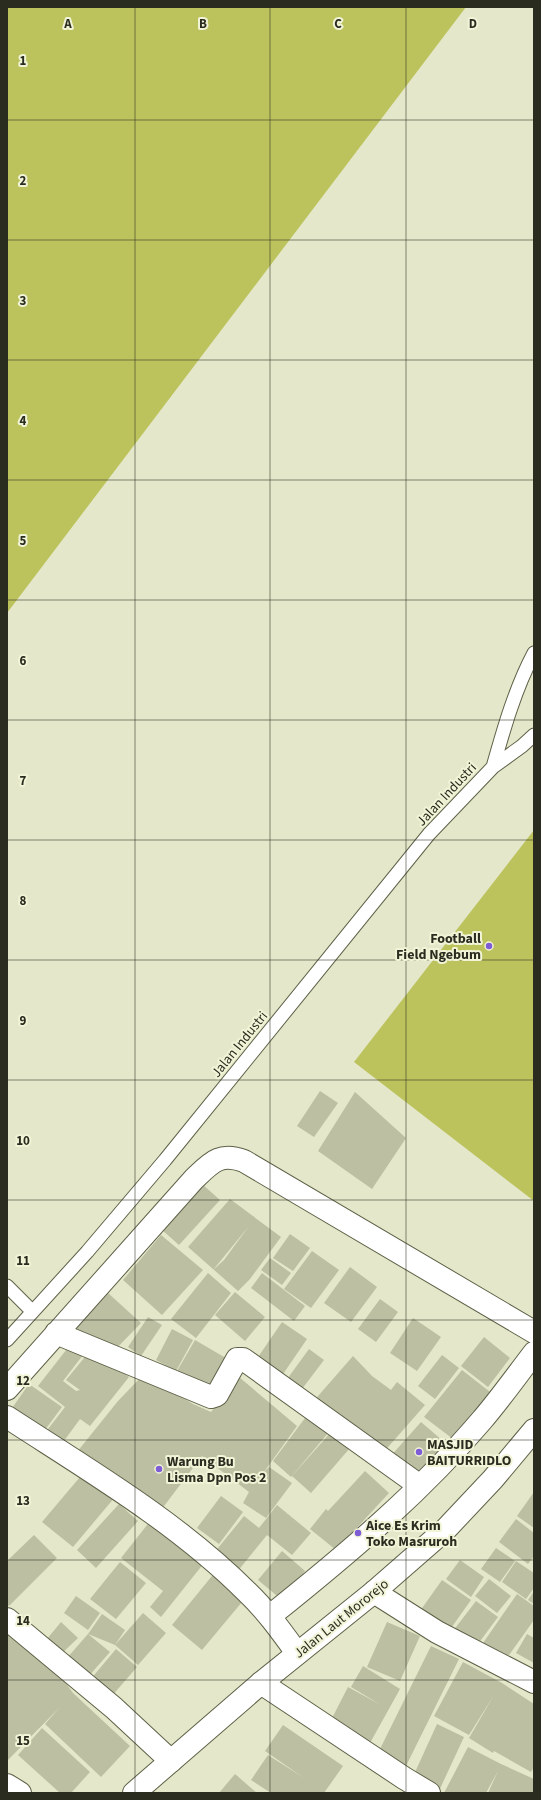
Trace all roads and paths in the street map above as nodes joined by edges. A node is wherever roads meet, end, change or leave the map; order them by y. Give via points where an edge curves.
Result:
1 (534, 653) edge
2 (534, 735) edge
3 (493, 767) junction
4 (7, 1286) edge
5 (32, 1311) junction
6 (534, 1332) edge
7 (56, 1333) junction
8 (7, 1340) edge
9 (534, 1353) edge
10 (7, 1389) edge
11 (7, 1417) edge
12 (534, 1430) edge
13 (420, 1486) junction
14 (374, 1592) junction
15 (270, 1616) junction
16 (7, 1619) edge
17 (297, 1652) junction
18 (534, 1682) edge
19 (260, 1683) junction
20 (171, 1761) junction
21 (7, 1785) edge
22 (20, 1793) edge
23 (134, 1793) edge
24 (429, 1793) edge

1 - 3 lane, Jalan Industri via 509,711
2 - 3 lane, Jalan Industri
3 - 5 lane, Jalan Industri via 429,834 160,1166 87,1252
4 - 5 lane
5 - 8 lane, Jalan Industri
6 - 7 street via 244,1161 233,1157 220,1157 194,1179
7 - 10 street
7 - 13 street via 211,1397 216,1395 237,1359 244,1359
9 - 13 street via 482,1420
11 - 15 street via 144,1506 224,1570
12 - 14 street, Jalan Laut Mororejo via 445,1530
13 - 15 street via 355,1547
14 - 17 street, Jalan Laut Mororejo
14 - 18 street via 437,1632
15 - 17 street
16 - 20 street via 114,1708
17 - 19 street, Jalan Laut Mororejo
19 - 20 street, Jalan Laut Mororejo
19 - 24 street
20 - 23 street, Jalan Laut Mororejo
21 - 22 street

